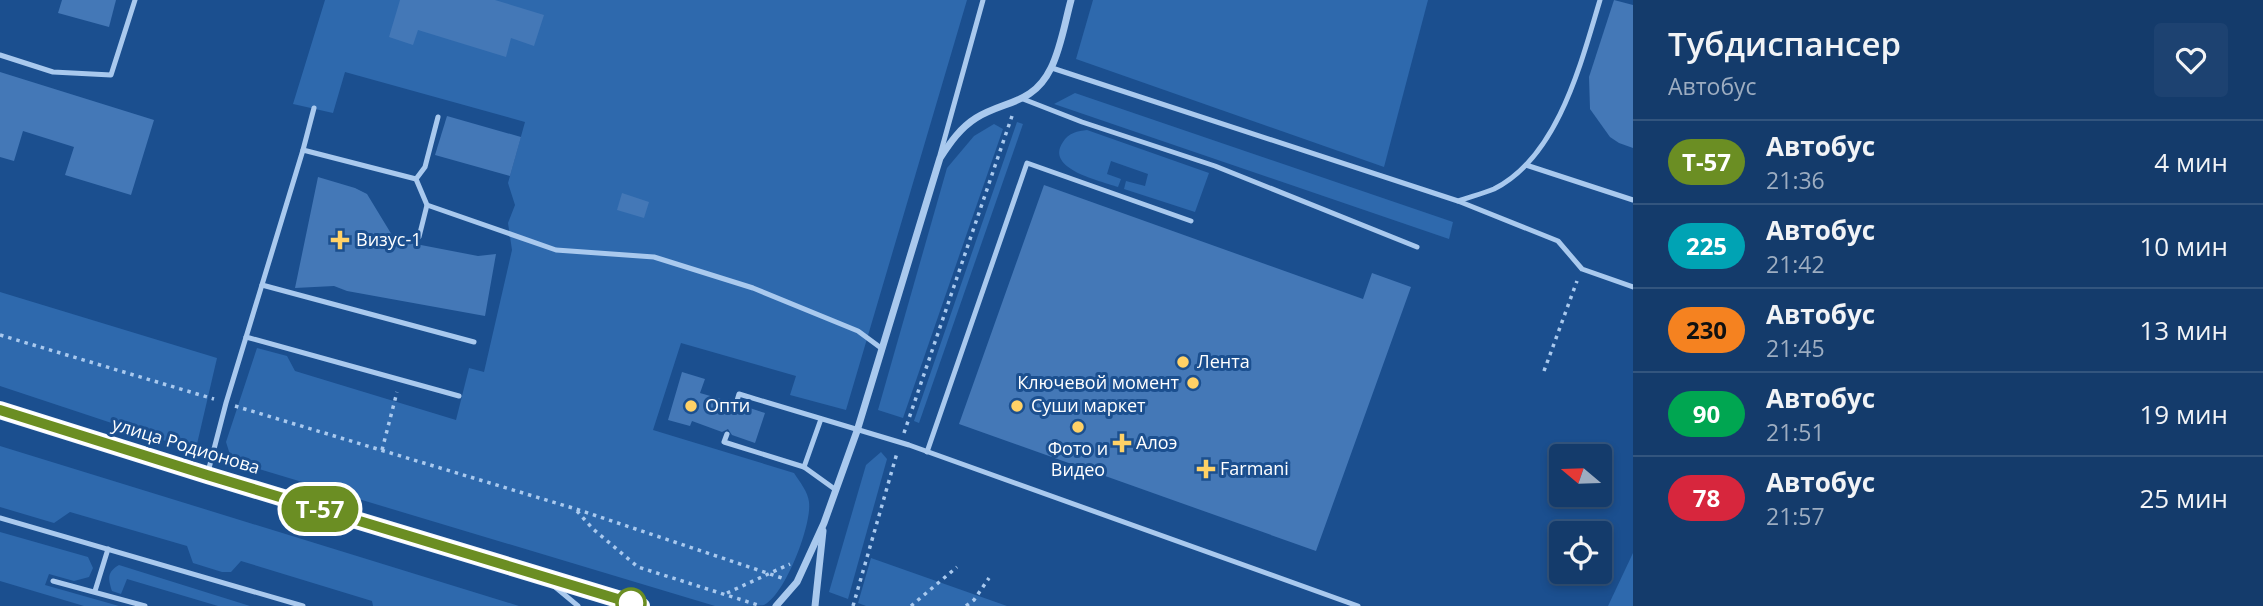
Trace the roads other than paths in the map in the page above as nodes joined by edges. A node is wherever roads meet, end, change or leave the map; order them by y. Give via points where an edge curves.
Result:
1 (135, 0) edge
2 (983, 0) edge
3 (1071, 0) edge
4 (1600, 0) edge
5 (0, 55) edge
6 (1052, 68) junction
7 (1020, 101) junction
8 (314, 108) dead end
9 (438, 117) dead end
10 (303, 150) junction
11 (940, 158) junction
12 (1526, 165) junction
13 (416, 179) junction
14 (1633, 200) edge
15 (1458, 201) junction
16 (427, 205) junction
17 (1191, 221) dead end
18 (419, 237) dead end
19 (1417, 247) dead end
20 (262, 285) junction
21 (1633, 287) edge
22 (246, 337) junction
23 (474, 342) dead end
24 (881, 348) junction
25 (460, 396) dead end
26 (736, 404) dead end
27 (0, 410) edge
28 (821, 419) junction
29 (857, 431) junction
30 (727, 434) dead end
31 (927, 452) junction
32 (804, 467) junction
33 (207, 475) junction
34 (836, 489) junction
35 (0, 517) edge
36 (824, 523) junction
37 (108, 549) junction
38 (544, 577) junction
39 (53, 581) dead end
40 (94, 592) junction
41 (145, 606) edge
42 (303, 606) edge
43 (578, 606) edge
44 (641, 606) edge
45 (776, 606) edge
46 (815, 606) edge
47 (1358, 606) edge

1 - 5 lane via 111,75 53,72
2 - 11 lane
3 - 6 street
4 - 12 lane via 1581,64 1542,148
6 - 7 street
6 - 15 lane
7 - 11 street via 976,118
7 - 19 lane via 1215,166
8 - 10 lane
9 - 13 lane via 425,167
10 - 13 lane
10 - 20 lane
11 - 24 street
12 - 14 lane
12 - 15 lane via 1494,189
13 - 16 lane
15 - 21 lane via 1558,241 1582,269
16 - 18 lane
16 - 24 lane via 556,250 654,257 776,298 858,331
17 - 31 lane via 1027,163
20 - 22 lane
20 - 23 lane
22 - 25 lane
22 - 33 lane
24 - 29 street
26 - 28 lane via 739,394
27 - 33 main road, улица Родионова
28 - 29 lane
28 - 32 lane
29 - 31 lane
29 - 34 street
30 - 32 lane via 724,442
31 - 47 lane
32 - 34 lane
33 - 38 main road, улица Родионова
34 - 36 street
35 - 37 lane
36 - 45 street via 797,582
36 - 46 street
37 - 40 lane
37 - 42 lane
38 - 43 lane
38 - 44 main road, улица Родионова
39 - 40 lane
40 - 41 lane

